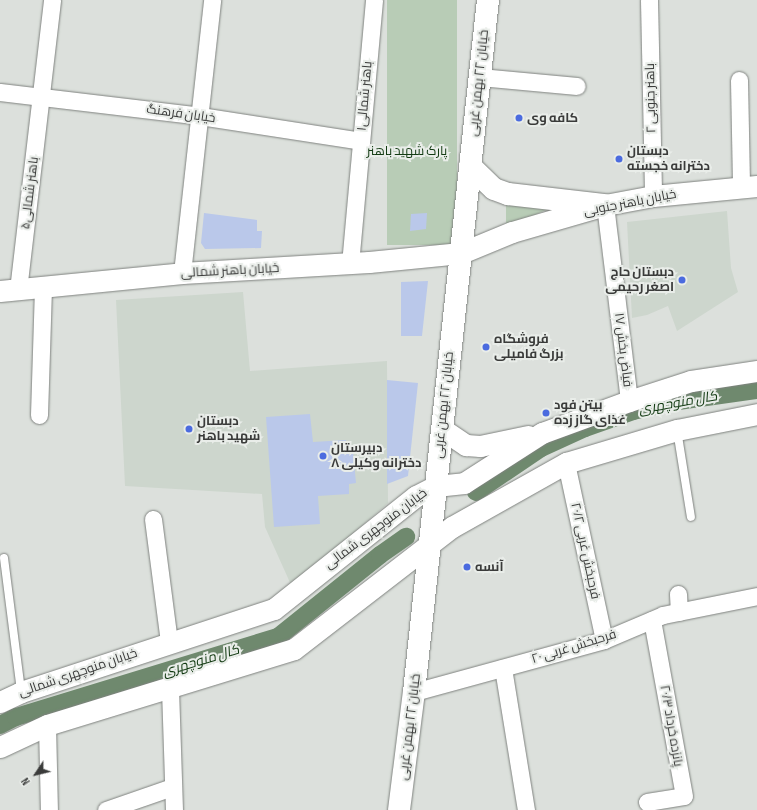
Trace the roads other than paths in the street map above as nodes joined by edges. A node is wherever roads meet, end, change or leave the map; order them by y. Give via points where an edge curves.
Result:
1 (52, 0) edge
2 (212, 0) edge
3 (374, 0) edge
4 (488, 0) edge
5 (648, 0) edge
6 (480, 77) junction
7 (739, 80) dead end
8 (577, 86) dead end
9 (0, 92) edge
10 (41, 96) junction
11 (200, 116) junction
12 (361, 141) junction
13 (470, 166) junction
14 (749, 186) edge
15 (653, 196) junction
16 (605, 205) junction
17 (461, 253) junction
18 (350, 264) junction
19 (182, 273) junction
20 (43, 287) junction
21 (9, 290) edge
22 (757, 371) edge
23 (629, 401) junction
24 (757, 414) edge
25 (39, 415) dead end
26 (442, 429) junction
27 (677, 430) junction
28 (542, 433) junction
29 (566, 463) junction
30 (436, 486) junction
31 (691, 517) dead end
32 (153, 520) dead end
33 (431, 543) junction
34 (4, 558) dead end
35 (678, 594) dead end
36 (757, 596) edge
37 (679, 612) junction
38 (652, 620) junction
39 (604, 640) junction
40 (169, 642) junction
41 (503, 668) junction
42 (170, 689) junction
43 (21, 692) junction
44 (414, 692) junction
45 (0, 702) edge
46 (47, 725) junction
47 (0, 747) edge
48 (172, 787) junction
49 (647, 802) dead end
50 (49, 810) edge
51 (106, 810) edge
52 (174, 810) edge
53 (399, 810) edge
54 (526, 810) edge

1 - 10 street, باهنر شمالی۵
2 - 11 street
3 - 12 street, باهنر شمالی۱
4 - 6 main road, خیابان ۲۲ بهمن غربی
5 - 15 street, باهنر جنوبی ۲
6 - 8 street
6 - 13 main road, خیابان ۲۲ بهمن غربی
7 - 14 street
9 - 10 street, خیابان فرهنگ
10 - 11 street, خیابان فرهنگ
10 - 21 street, باهنر شمالی۵
11 - 12 street, خیابان فرهنگ
11 - 19 street
12 - 18 street, باهنر شمالی۱
13 - 16 main road via 494,189 508,194
13 - 17 main road, خیابان ۲۲ بهمن غربی
14 - 15 street, خیابان باهنر جنوبی
15 - 16 street, خیابان باهنر جنوبی
16 - 17 street, خیابان باهنر جنوبی via 504,235
16 - 23 street, فیاض بخش ۱۷
17 - 18 street, خیابان باهنر شمالی
17 - 26 main road, خیابان ۲۲ بهمن غربی
18 - 19 street, خیابان باهنر شمالی
19 - 20 street, خیابان باهنر شمالی
20 - 21 street, خیابان باهنر شمالی
20 - 25 street
22 - 23 street, خیابان منوچهری شمالی via 691,381
23 - 28 street, خیابان منوچهری شمالی
24 - 27 street
26 - 28 street via 466,445 480,446
26 - 30 main road, خیابان ۲۲ بهمن غربی
27 - 29 street
27 - 31 lane
28 - 30 street, خیابان منوچهری شمالی via 464,483
29 - 33 street via 465,519
29 - 39 street, فرحبخش غربی ۲۰/۲
30 - 33 main road, خیابان ۲۲ بهمن غربی
30 - 40 street, خیابان منوچهری شمالی via 416,496 274,609
32 - 40 street
33 - 42 street via 294,649
33 - 44 main road, خیابان ۲۲ بهمن غربی
34 - 43 lane
35 - 37 street
36 - 37 street, فرحبخش غربی ۲۰
37 - 38 street, فرحبخش غربی ۲۰
38 - 39 street, فرحبخش غربی ۲۰
38 - 49 street, پانزده خرداد ۲۰/۳ via 684,796
39 - 41 street, فرحبخش غربی ۲۰
40 - 43 street, خیابان منوچهری شمالی
41 - 44 street, فرحبخش غربی ۲۰
41 - 54 street
42 - 46 street
42 - 48 street
43 - 45 street, خیابان منوچهری شمالی
44 - 53 main road, خیابان ۲۲ بهمن غربی
46 - 47 street
46 - 50 street
48 - 51 street
48 - 52 street

